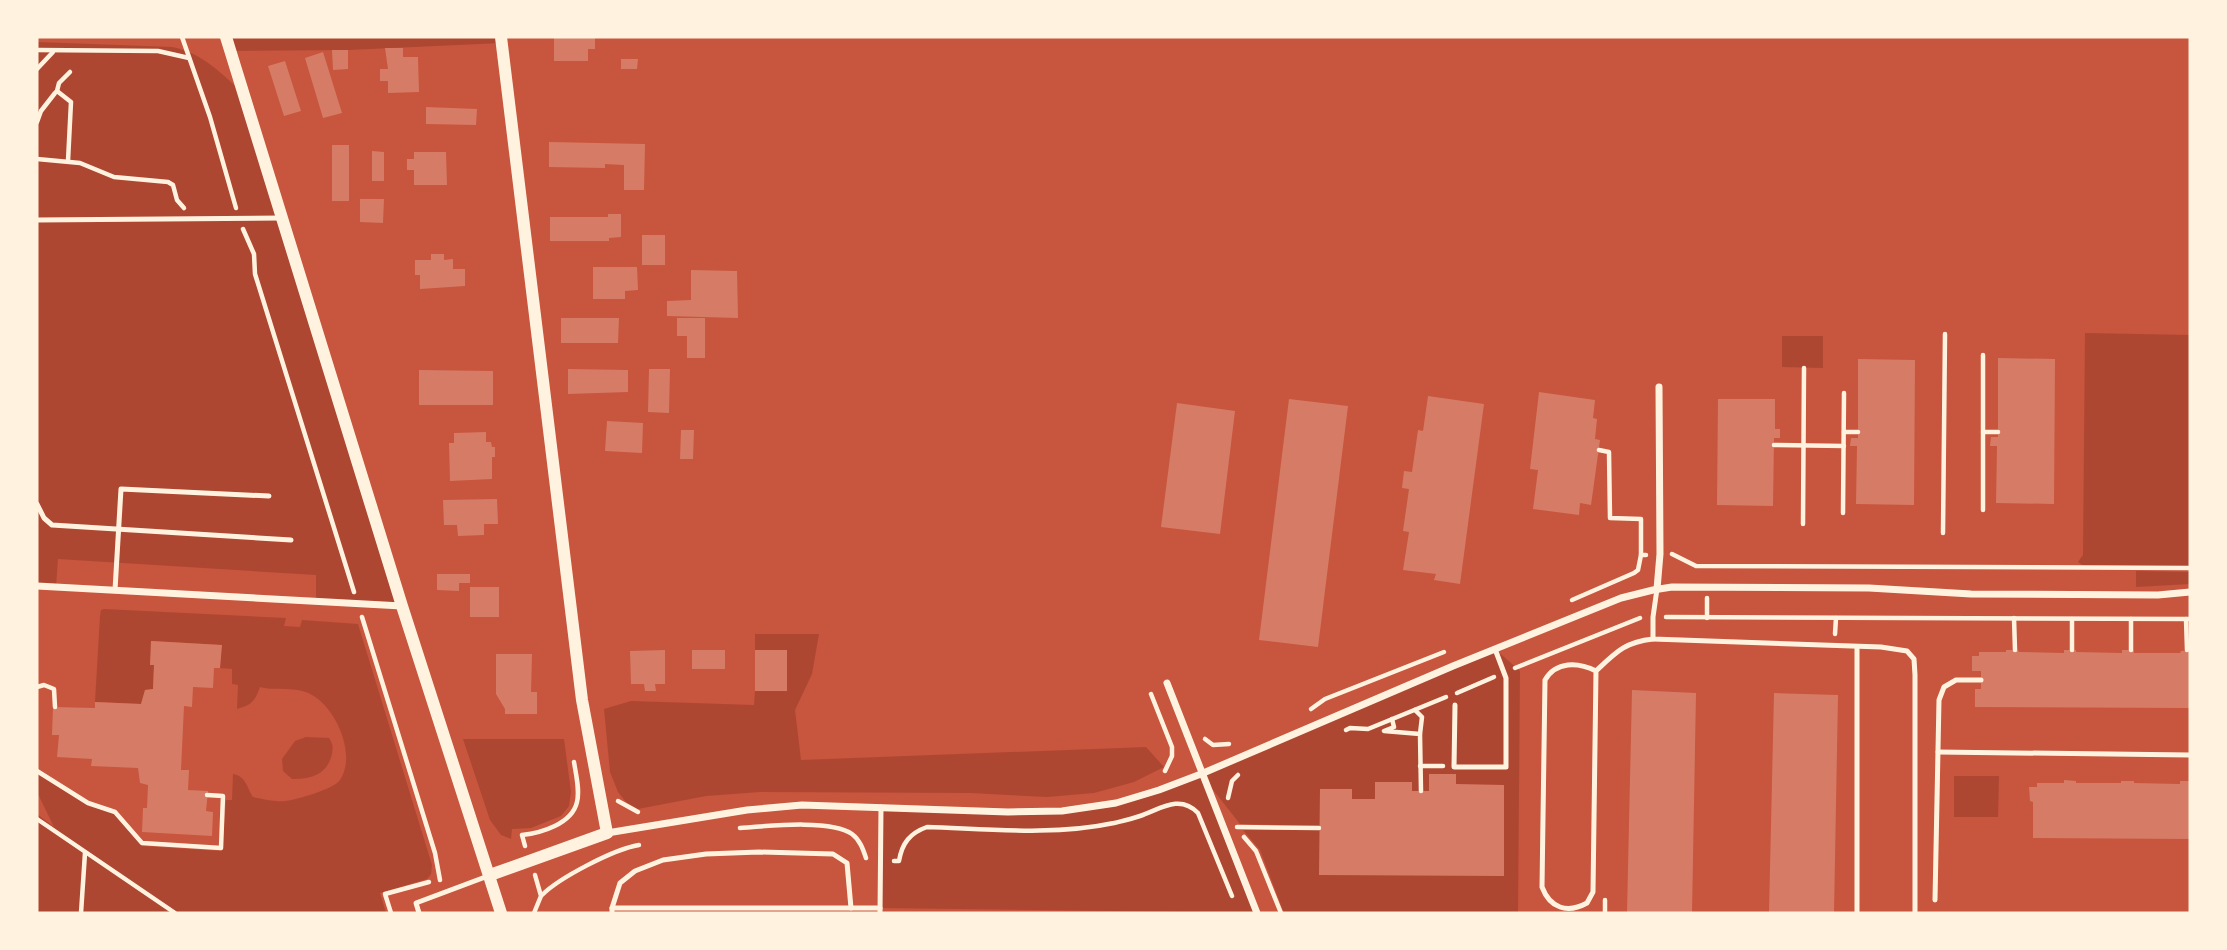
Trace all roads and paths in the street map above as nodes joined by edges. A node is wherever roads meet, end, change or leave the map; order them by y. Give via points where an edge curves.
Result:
1 (182, 37) edge
2 (226, 37) edge
3 (501, 37) edge
4 (37, 50) edge
5 (54, 52) junction
6 (189, 58) junction
7 (37, 69) edge
8 (70, 72) dead end
9 (57, 91) junction
10 (37, 122) edge
11 (37, 159) edge
12 (68, 161) junction
13 (239, 218) junction
14 (282, 218) junction
15 (185, 219) junction
16 (37, 220) edge
17 (255, 264) dead end
18 (1945, 334) dead end
19 (1983, 355) dead end
20 (1804, 368) dead end
21 (1659, 387) dead end
22 (1844, 393) dead end
23 (1844, 432) junction
24 (1858, 432) dead end
25 (1983, 432) junction
26 (1998, 432) dead end
27 (1774, 445) dead end
28 (1803, 445) junction
29 (1844, 446) junction
30 (1599, 450) dead end
31 (268, 496) dead end
32 (37, 504) edge
33 (1983, 510) dead end
34 (1843, 513) dead end
35 (1803, 524) dead end
36 (118, 528) junction
37 (1943, 533) dead end
38 (291, 540) dead end
39 (1641, 555) dead end
40 (37, 586) edge
41 (1657, 589) junction
42 (115, 590) junction
43 (2190, 592) edge
44 (402, 606) junction
45 (1653, 617) junction
46 (2014, 618) junction
47 (2072, 619) junction
48 (2131, 619) junction
49 (2188, 619) edge
50 (1654, 639) junction
51 (1857, 646) junction
52 (1495, 649) junction
53 (2015, 650) dead end
54 (2072, 650) dead end
55 (2131, 650) dead end
56 (2187, 650) dead end
57 (1596, 671) junction
58 (1505, 672) junction
59 (1981, 680) dead end
60 (1167, 683) dead end
61 (37, 687) edge
62 (1152, 694) dead end
63 (1455, 705) dead end
64 (55, 707) dead end
65 (1415, 710) junction
66 (1392, 719) junction
67 (1338, 733) dead end
68 (1420, 734) junction
69 (1938, 752) junction
70 (2190, 755) edge
71 (574, 760) dead end
72 (1420, 766) junction
73 (1454, 766) junction
74 (37, 771) edge
75 (1243, 772) dead end
76 (1201, 774) junction
77 (1162, 775) dead end
78 (1421, 791) dead end
79 (207, 795) dead end
80 (614, 797) dead end
81 (1228, 804) dead end
82 (881, 807) junction
83 (647, 813) dead end
84 (37, 819) edge
85 (1233, 819) dead end
86 (1237, 827) junction
87 (1319, 828) dead end
88 (607, 833) junction
89 (522, 835) dead end
90 (85, 852) junction
91 (899, 861) dead end
92 (491, 876) junction
93 (440, 879) dead end
94 (1605, 887) dead end
95 (1936, 900) dead end
96 (1235, 901) dead end
97 (851, 908) junction
98 (612, 911) edge
99 (880, 911) edge
100 (80, 913) edge
101 (175, 913) edge
102 (391, 913) edge
103 (419, 913) edge
104 (501, 913) edge
105 (1257, 913) edge
106 (1281, 913) edge
107 (1605, 913) edge
108 (1857, 913) edge
109 (1915, 913) edge

1 - 6 path
2 - 14 street
3 - 88 street via 582,700
4 - 5 path
5 - 6 path via 158,51
5 - 7 path
6 - 13 path
8 - 9 path
9 - 10 path
9 - 12 path via 71,102
11 - 12 path
12 - 15 path via 114,177 168,182 184,207
13 - 14 lane
13 - 15 lane
13 - 17 path
14 - 44 street
15 - 16 lane
18 - 37 path
19 - 25 path
20 - 28 path
21 - 41 street
22 - 23 path
23 - 24 path
23 - 29 path
25 - 26 path
25 - 33 path
27 - 28 path
28 - 29 path
28 - 35 path
29 - 34 path
30 - 39 path via 1609,452 1610,518 1641,519
31 - 36 lane via 121,489
32 - 36 lane via 52,525
36 - 38 lane
36 - 42 lane
40 - 42 street
41 - 43 street
41 - 45 lane
41 - 52 street via 1621,598
42 - 44 street
44 - 92 street
45 - 46 path
45 - 50 lane
45 - 58 path via 1642,617
46 - 47 path
46 - 53 path
47 - 48 path
47 - 54 path
48 - 49 path
48 - 55 path
49 - 56 path
50 - 51 lane
50 - 57 lane via 1634,641
51 - 108 lane
51 - 109 lane via 1908,651 1914,659
52 - 58 lane
52 - 76 street
57 - 57 lane via 1593,892 1587,903 1571,910 1553,905 1542,887 1545,680 1560,666 1585,665
58 - 65 path
58 - 73 lane via 1506,767
59 - 69 lane via 1956,680 1944,687 1939,700
60 - 76 street
61 - 64 path via 54,689
62 - 77 path via 1172,747 1169,766
63 - 73 lane
65 - 66 path
65 - 68 path via 1422,717
66 - 67 path via 1368,729
66 - 68 path via 1394,727 1384,730
68 - 72 path
69 - 70 lane
69 - 95 lane
71 - 89 path via 578,794 574,810 556,825
72 - 73 path
72 - 78 path
74 - 79 path via 88,803 116,812 142,843 220,848 223,796
75 - 81 path via 1228,789
76 - 82 street via 1116,803 1062,811
76 - 105 street
80 - 83 path via 622,805
82 - 88 street via 780,807
82 - 99 lane
84 - 90 path
85 - 86 path
86 - 87 path
86 - 106 path via 1256,851
88 - 92 street
90 - 100 path
90 - 101 path
91 - 96 path via 905,841 927,827 1018,830 1100,826 1177,803 1198,813
92 - 103 lane via 416,903
92 - 104 street
93 - 102 path via 385,894
94 - 107 path
97 - 98 lane
97 - 98 lane via 848,863 833,854 759,852 663,860 635,871 620,883
97 - 99 lane

